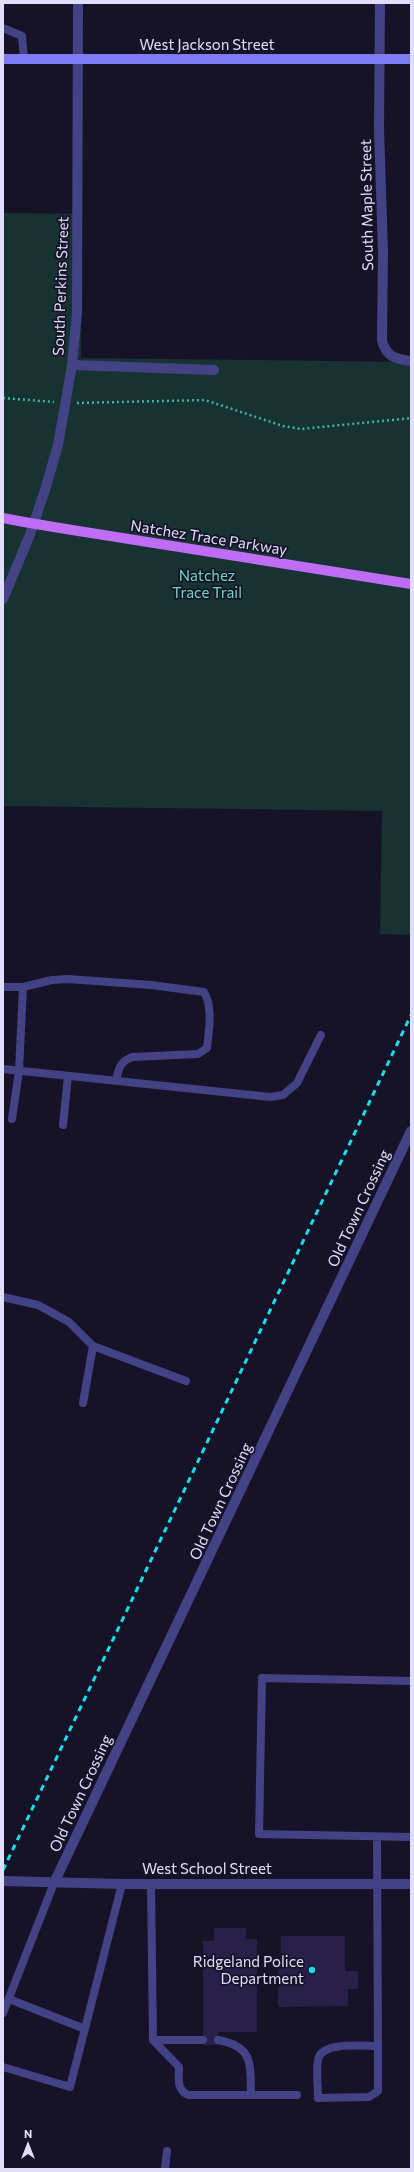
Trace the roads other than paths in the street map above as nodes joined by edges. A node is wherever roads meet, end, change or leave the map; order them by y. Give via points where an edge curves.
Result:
1 (78, 3) edge
2 (380, 3) edge
3 (3, 28) edge
4 (3, 59) edge
5 (24, 59) junction
6 (78, 59) junction
7 (380, 59) junction
8 (411, 59) edge
9 (411, 361) edge
10 (72, 365) junction
11 (214, 370) dead end
12 (3, 518) edge
13 (411, 584) edge
14 (3, 599) edge
15 (3, 987) edge
16 (23, 987) junction
17 (321, 1035) dead end
18 (3, 1069) edge
19 (18, 1071) junction
20 (68, 1076) junction
21 (116, 1080) junction
22 (12, 1120) dead end
23 (64, 1125) dead end
24 (411, 1132) edge
25 (3, 1297) edge
26 (93, 1346) junction
27 (186, 1381) dead end
28 (83, 1403) dead end
29 (411, 1681) edge
30 (377, 1837) junction
31 (411, 1837) edge
32 (3, 1881) edge
33 (54, 1883) junction
34 (151, 1883) junction
35 (122, 1884) junction
36 (377, 1884) junction
37 (411, 1884) edge
38 (9, 2000) junction
39 (3, 2013) edge
40 (85, 2029) junction
41 (154, 2040) junction
42 (203, 2040) dead end
43 (218, 2040) dead end
44 (378, 2046) junction
45 (3, 2067) edge
46 (297, 2094) dead end
47 (251, 2095) junction
48 (167, 2151) dead end
49 (165, 2169) edge

1 - 6 street, South Perkins Street
2 - 7 street, South Maple Street
3 - 5 lane via 22,36
4 - 5 main road, West Jackson Street
5 - 6 main road, West Jackson Street
6 - 7 main road, West Jackson Street
6 - 10 street, South Perkins Street via 77,312
7 - 8 main road, West Jackson Street
7 - 9 street, South Maple Street via 382,341 385,350 393,359
10 - 11 street
10 - 14 street, South Perkins Street via 58,445 45,490
12 - 13 main road, Natchez Trace Parkway, bridge
15 - 16 lane
16 - 19 lane
16 - 21 lane via 68,979 204,992 208,998 207,1048 198,1054 132,1057 123,1060
17 - 21 lane via 297,1083 283,1096 270,1098
18 - 19 lane
19 - 20 lane
19 - 22 lane
20 - 21 lane
20 - 23 lane
24 - 33 street, Old Town Crossing
25 - 26 lane via 38,1305 69,1322
26 - 27 lane
26 - 28 lane
29 - 30 lane via 262,1678 259,1834
30 - 31 lane
30 - 36 lane
32 - 33 street, West School Street
33 - 35 street, West School Street
33 - 38 lane
34 - 35 street, West School Street
34 - 36 street, West School Street
34 - 41 lane
35 - 40 lane
36 - 37 street, West School Street
36 - 44 lane
38 - 39 lane
38 - 40 lane
40 - 45 lane via 70,2086
41 - 42 lane
41 - 47 lane via 179,2067 179,2086 182,2092 188,2095
43 - 47 lane via 240,2047 247,2054 250,2061
44 - 44 lane via 329,2047 322,2052 318,2059 318,2098 375,2095 378,2091
46 - 47 lane
48 - 49 lane

